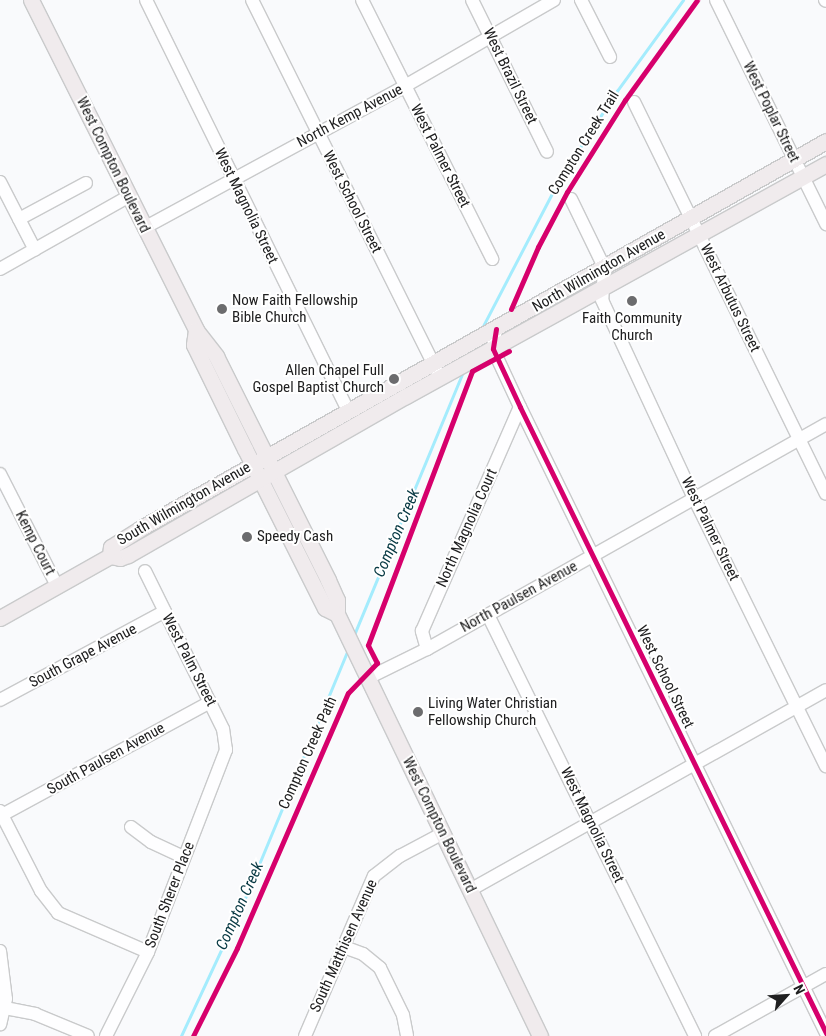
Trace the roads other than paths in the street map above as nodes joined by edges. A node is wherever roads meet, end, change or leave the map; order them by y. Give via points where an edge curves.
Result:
1 (32, 0) edge
2 (146, 0) edge
3 (252, 0) edge
4 (362, 0) edge
5 (472, 0) edge
6 (554, 0) edge
7 (582, 0) edge
8 (716, 0) edge
9 (491, 37) junction
10 (610, 57) dead end
11 (405, 86) junction
12 (634, 102) dead end
13 (318, 134) junction
14 (826, 141) edge
15 (547, 152) dead end
16 (795, 160) junction
17 (826, 164) edge
18 (804, 178) junction
19 (233, 179) junction
20 (0, 182) edge
21 (86, 183) dead end
22 (128, 197) junction
23 (571, 200) dead end
24 (691, 218) junction
25 (19, 219) junction
26 (826, 224) edge
27 (144, 228) junction
28 (700, 236) junction
29 (34, 250) junction
30 (492, 258) dead end
31 (604, 267) junction
32 (0, 269) edge
33 (602, 289) junction
34 (496, 329) junction
35 (196, 330) junction
36 (493, 349) junction
37 (433, 363) junction
38 (443, 376) junction
39 (520, 408) junction
40 (348, 411) junction
41 (826, 424) edge
42 (800, 439) junction
43 (266, 457) junction
44 (252, 465) junction
45 (0, 474) edge
46 (267, 476) junction
47 (826, 494) edge
48 (694, 498) junction
49 (110, 556) junction
50 (593, 556) junction
51 (145, 571) dead end
52 (57, 586) junction
53 (165, 611) junction
54 (488, 615) junction
55 (0, 618) edge
56 (427, 649) junction
57 (368, 678) junction
58 (826, 690) edge
59 (0, 700) edge
60 (210, 702) junction
61 (796, 706) junction
62 (226, 750) joint
63 (694, 764) junction
64 (826, 766) edge
65 (1, 813) edge
66 (591, 822) junction
67 (131, 827) dead end
68 (443, 833) junction
69 (184, 858) junction
70 (470, 890) junction
71 (344, 948) junction
72 (0, 951) edge
73 (148, 952) junction
74 (826, 974) edge
75 (803, 986) junction
76 (5, 1008) junction
77 (0, 1024) edge
78 (826, 1033) edge
79 (88, 1036) edge
80 (106, 1036) edge
81 (305, 1036) edge
82 (407, 1036) edge
83 (540, 1036) edge
84 (695, 1036) edge
85 (715, 1036) edge

1 - 22 main road, West Compton Boulevard
2 - 19 street, West Magnolia Street
3 - 13 street, West School Street
4 - 11 street, West Palmer Street
5 - 9 street, West Brazil Street
6 - 9 street, North Kemp Avenue
7 - 10 street
8 - 16 street, West Poplar Street
9 - 11 street, North Kemp Avenue
9 - 15 street, West Brazil Street
11 - 13 street, North Kemp Avenue
11 - 30 street, West Palmer Street
12 - 24 street, West Arbutus Street
13 - 19 street, North Kemp Avenue
13 - 37 street, West School Street
14 - 16 main road, North Wilmington Avenue
16 - 18 street, West Poplar Street
16 - 24 main road, North Wilmington Avenue
17 - 18 main road, North Wilmington Avenue
18 - 26 street, West Poplar Street
18 - 28 main road, North Wilmington Avenue
19 - 27 street, North Kemp Avenue
19 - 40 street, West Magnolia Street
20 - 25 street
21 - 25 street
22 - 27 main road, West Compton Boulevard
22 - 29 street
23 - 31 street
24 - 28 street, West Arbutus Street
24 - 31 main road, North Wilmington Avenue
25 - 29 street
27 - 35 main road, West Compton Boulevard
28 - 33 main road, North Wilmington Avenue
28 - 42 street, West Arbutus Street
29 - 32 street
31 - 33 street
31 - 34 main road, North Wilmington Avenue
33 - 36 main road, North Wilmington Avenue
33 - 48 street, West Palmer Street via 602,300
34 - 36 street
34 - 37 main road, North Wilmington Avenue
35 - 43 main road, West Compton Boulevard via 216,356
35 - 44 main road, West Compton Boulevard via 194,345
36 - 38 main road, North Wilmington Avenue
36 - 39 street, West School Street
37 - 38 street, West School Street
37 - 40 main road, North Wilmington Avenue
38 - 46 main road, North Wilmington Avenue
39 - 50 street, West School Street
39 - 56 street, North Magnolia Court via 422,631
40 - 43 main road, North Wilmington Avenue
41 - 42 street, North Paulsen Avenue
42 - 47 street, West Arbutus Street
42 - 48 street, North Paulsen Avenue
43 - 44 main road, South Wilmington Avenue
43 - 46 main road, West Compton Boulevard
44 - 46 main road, West Compton Boulevard
44 - 49 main road, South Wilmington Avenue via 111,547
45 - 52 street, Kemp Court
46 - 49 main road, South Wilmington Avenue via 128,555 120,558
46 - 57 main road, West Compton Boulevard via 328,580 337,600 337,614
48 - 50 street, North Paulsen Avenue
48 - 61 street, West Palmer Street
49 - 52 main road, South Wilmington Avenue
50 - 54 street, North Paulsen Avenue
50 - 63 street, West School Street
51 - 53 street, West Palm Street
52 - 55 main road, South Wilmington Avenue
53 - 59 street, South Grape Avenue
53 - 60 street, West Palm Street
54 - 56 street, North Paulsen Avenue
54 - 66 street, West Magnolia Street
56 - 57 street, North Paulsen Avenue
57 - 68 main road, West Compton Boulevard
58 - 61 street
60 - 62 street, West Palm Street via 224,729
60 - 65 street, South Paulsen Avenue
61 - 63 street
61 - 64 street, West Palmer Street
62 - 69 street, South Sherer Place
63 - 66 street
63 - 75 street, West School Street
65 - 73 street via 41,891 58,913
66 - 70 street
66 - 84 street, West Magnolia Street
67 - 69 street via 151,842
68 - 70 main road, West Compton Boulevard
68 - 71 street, South Matthisen Avenue via 400,856 374,876
69 - 73 street, South Sherer Place
70 - 83 main road, West Compton Boulevard
71 - 81 street, South Matthisen Avenue
71 - 82 street via 363,954 380,968 403,1015
72 - 76 street
73 - 80 street, South Sherer Place
74 - 75 street
75 - 78 street, West School Street
75 - 85 street
76 - 77 street
76 - 79 street via 35,1014

